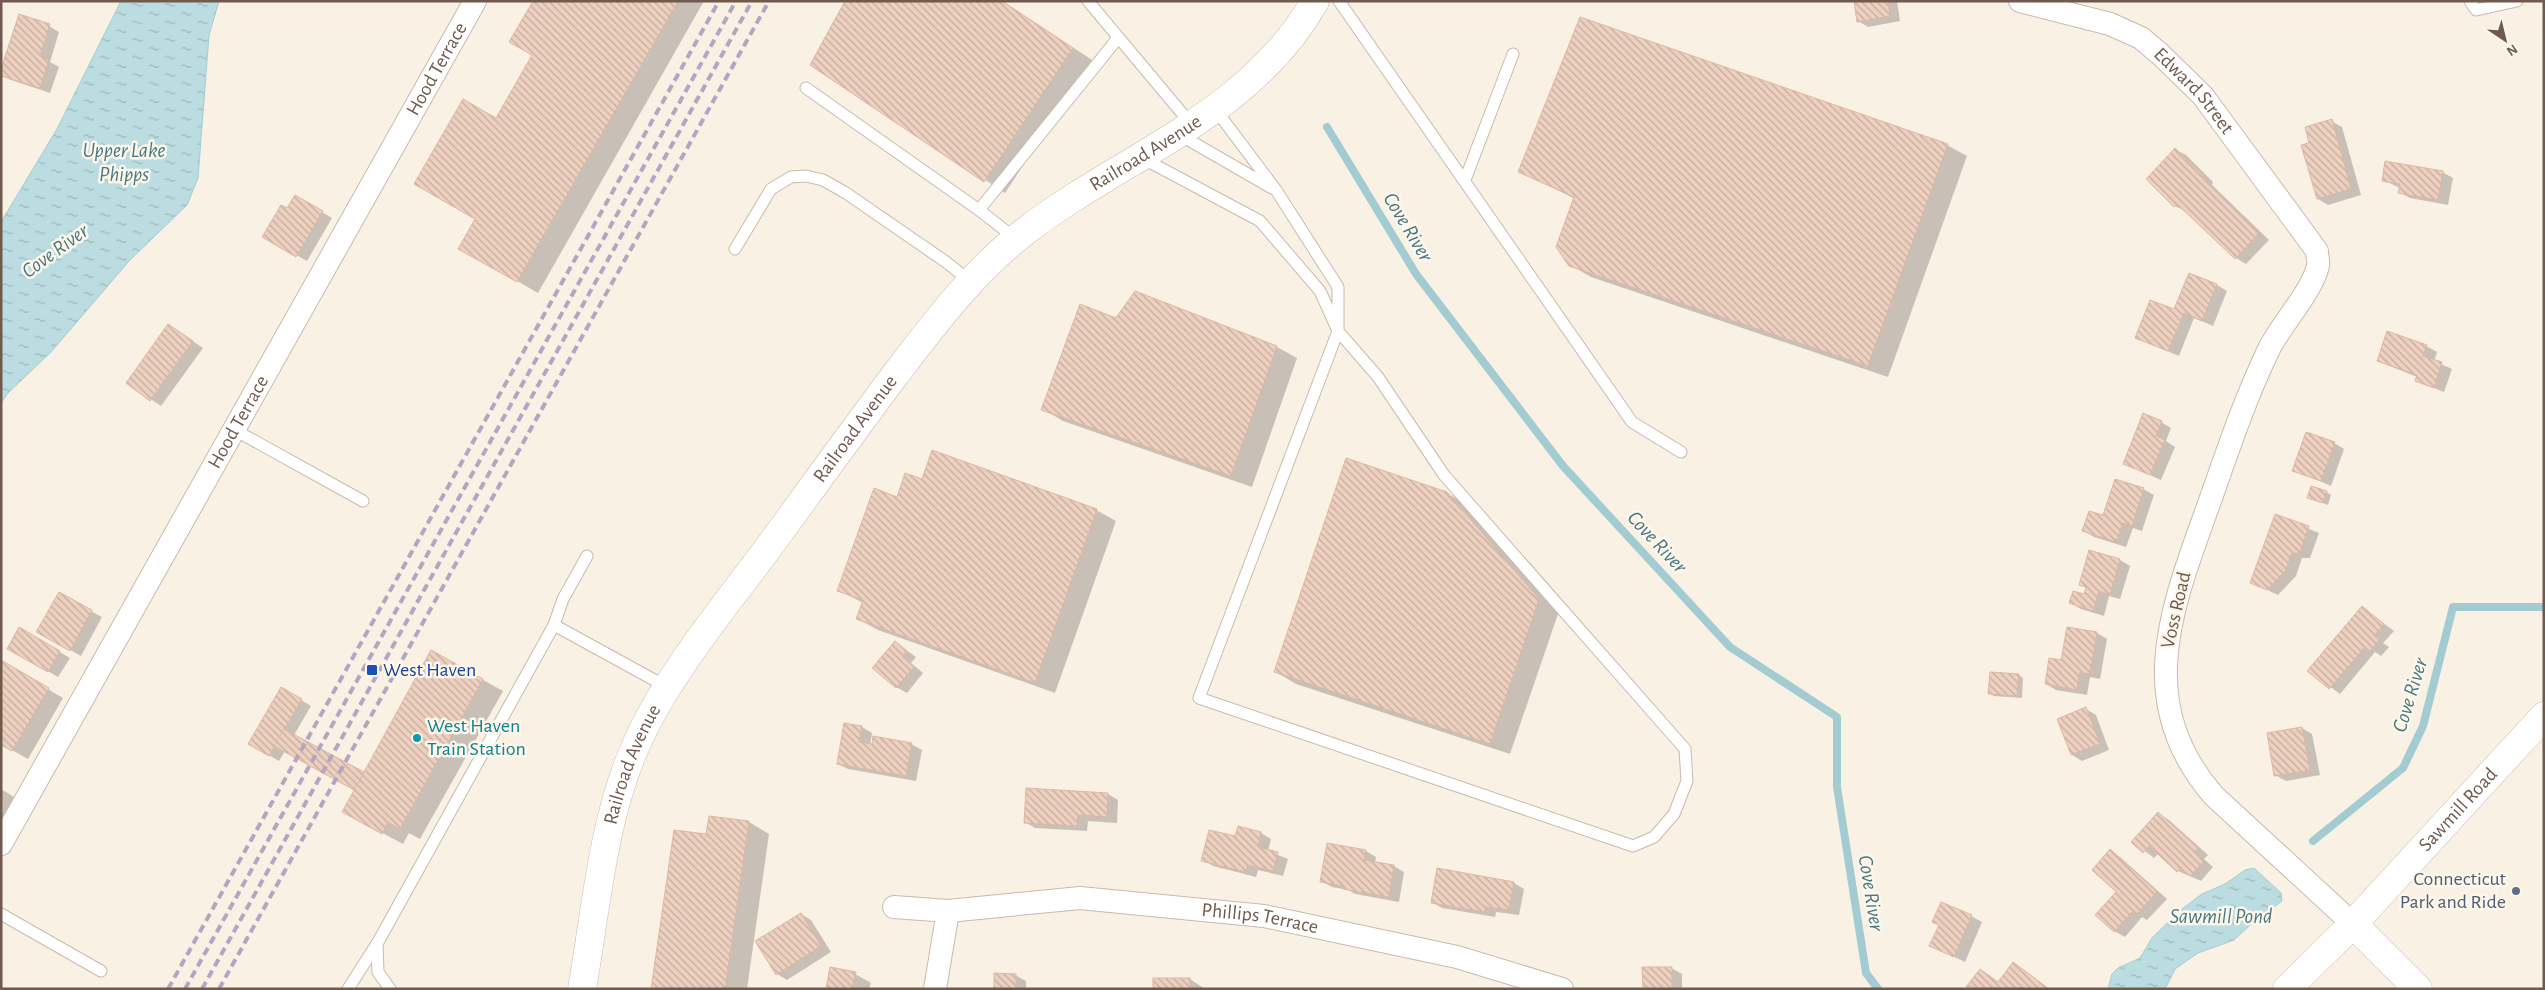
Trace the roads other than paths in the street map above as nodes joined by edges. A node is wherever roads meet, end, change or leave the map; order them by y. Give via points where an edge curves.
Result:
1 (475, 1) edge
2 (1088, 1) edge
3 (1315, 1) edge
4 (1339, 1) edge
5 (2020, 1) edge
6 (2470, 1) edge
7 (2517, 1) edge
8 (1118, 38) junction
9 (1513, 54) dead end
10 (806, 88) dead end
11 (1215, 109) junction
12 (1185, 130) junction
13 (1141, 158) junction
14 (1464, 180) junction
15 (1276, 190) junction
16 (979, 210) junction
17 (1016, 239) junction
18 (735, 249) dead end
19 (2317, 251) joint
20 (970, 280) junction
21 (1338, 331) junction
22 (233, 429) junction
23 (1681, 452) dead end
24 (363, 502) dead end
25 (587, 556) dead end
26 (554, 625) junction
27 (668, 687) junction
28 (2544, 716) edge
29 (1, 844) edge
30 (894, 907) dead end
31 (948, 911) junction
32 (1, 914) edge
33 (2353, 924) junction
34 (378, 942) junction
35 (101, 971) dead end
36 (348, 989) edge
37 (390, 989) edge
38 (582, 989) edge
39 (935, 989) edge
40 (1562, 989) edge
41 (2287, 989) edge
42 (2418, 989) edge

1 - 22 street, Hood Terrace
2 - 8 lane
3 - 11 street, Railroad Avenue via 1278,55
4 - 14 lane
5 - 19 street, Edward Street via 2110,24 2141,38 2202,96
6 - 7 lane via 2476,10
8 - 12 lane
8 - 16 lane
9 - 14 lane
10 - 16 lane
11 - 12 street, Railroad Avenue
11 - 15 lane
12 - 13 street, Railroad Avenue
12 - 15 lane
13 - 17 street, Railroad Avenue
13 - 21 lane via 1260,221 1320,291
14 - 23 lane via 1632,422
15 - 21 lane via 1338,286
16 - 17 lane
17 - 20 street, Railroad Avenue
18 - 20 lane via 771,189 791,177 806,176 822,180 846,193
19 - 33 street, Voss Road via 2318,265 2310,283 2277,334 2251,386 2182,577 2167,639 2166,678 2173,722 2189,764 2200,780
20 - 27 street, Railroad Avenue via 856,427
21 - 21 lane via 1378,377 1444,475 1685,749 1687,781 1674,814 1654,837 1632,846 1199,698
22 - 24 lane
22 - 29 street, Hood Terrace
25 - 26 lane via 563,599
26 - 27 lane
26 - 34 lane
27 - 38 street, Railroad Avenue via 638,740 619,790
28 - 33 street, Sawmill Road
30 - 31 street, Phillips Terrace
31 - 39 street
31 - 40 street, Phillips Terrace via 1080,898 1264,916 1457,957
32 - 35 lane
33 - 41 street, Sawmill Road
33 - 42 street
34 - 36 lane
34 - 37 lane via 378,972

